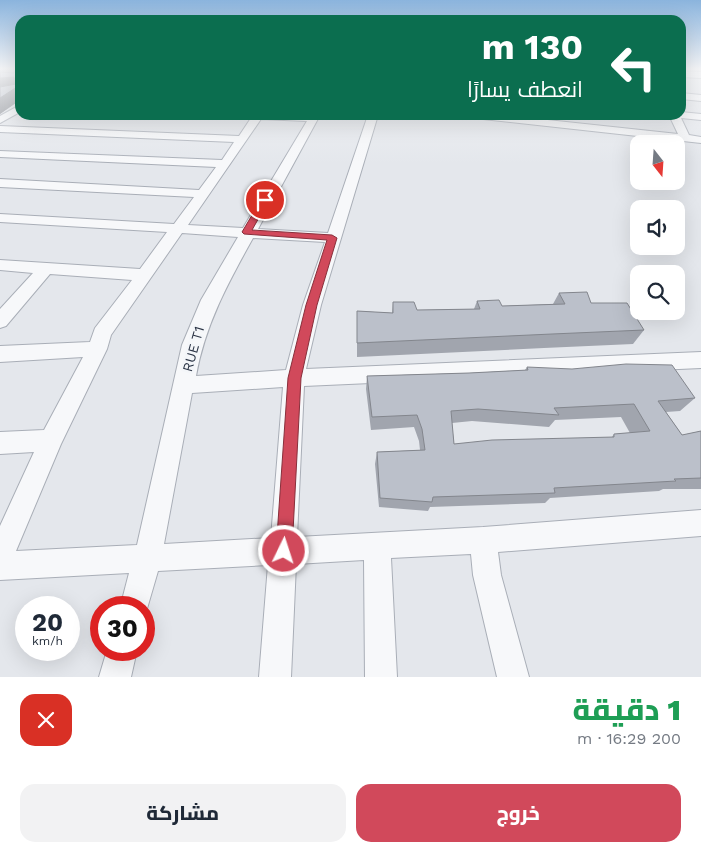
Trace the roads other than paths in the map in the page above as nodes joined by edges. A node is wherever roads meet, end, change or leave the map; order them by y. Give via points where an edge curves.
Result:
1 (15, 111) edge
2 (686, 116) edge
3 (701, 117) edge
4 (0, 120) edge
5 (255, 120) edge
6 (311, 120) edge
7 (371, 120) edge
8 (547, 120) edge
9 (676, 120) edge
10 (0, 129) edge
11 (661, 135) edge
12 (683, 135) edge
13 (685, 138) edge
14 (243, 139) junction
15 (701, 140) edge
16 (0, 154) edge
17 (225, 164) junction
18 (0, 183) edge
19 (203, 194) junction
20 (0, 218) edge
21 (178, 230) junction
22 (247, 232) junction
23 (332, 238) junction
24 (0, 265) edge
25 (46, 268) junction
26 (143, 275) junction
27 (0, 321) edge
28 (97, 349) junction
29 (0, 354) edge
30 (701, 360) edge
31 (294, 378) junction
32 (183, 385) junction
33 (52, 440) junction
34 (0, 443) edge
35 (701, 523) edge
36 (483, 540) junction
37 (377, 546) junction
38 (284, 551) junction
39 (0, 557) edge
40 (147, 559) junction
41 (0, 566) edge
42 (137, 596) edge
43 (119, 661) edge
44 (115, 677) edge
45 (275, 677) edge
46 (382, 677) edge
47 (513, 677) edge

1 - 4 street
2 - 3 street
5 - 14 street
6 - 22 street, RUE T1
7 - 23 street
8 - 11 street
9 - 12 street
10 - 14 street
13 - 15 street
14 - 17 street
16 - 17 street
17 - 19 street
18 - 19 street
19 - 21 street
20 - 21 street
21 - 22 street
21 - 26 street
22 - 23 street
22 - 32 street, RUE T1 via 200,322
23 - 31 street
24 - 25 street
25 - 26 street
25 - 27 street
26 - 28 street via 102,333
28 - 29 street
28 - 33 street
30 - 31 street
31 - 32 street
31 - 38 street
32 - 40 street, RUE T1
33 - 34 street
33 - 39 street
35 - 36 street
36 - 37 street
36 - 47 street via 487,575
37 - 38 street
37 - 46 street
38 - 40 street
38 - 45 street
40 - 41 street
40 - 42 street, RUE T1
43 - 44 street

